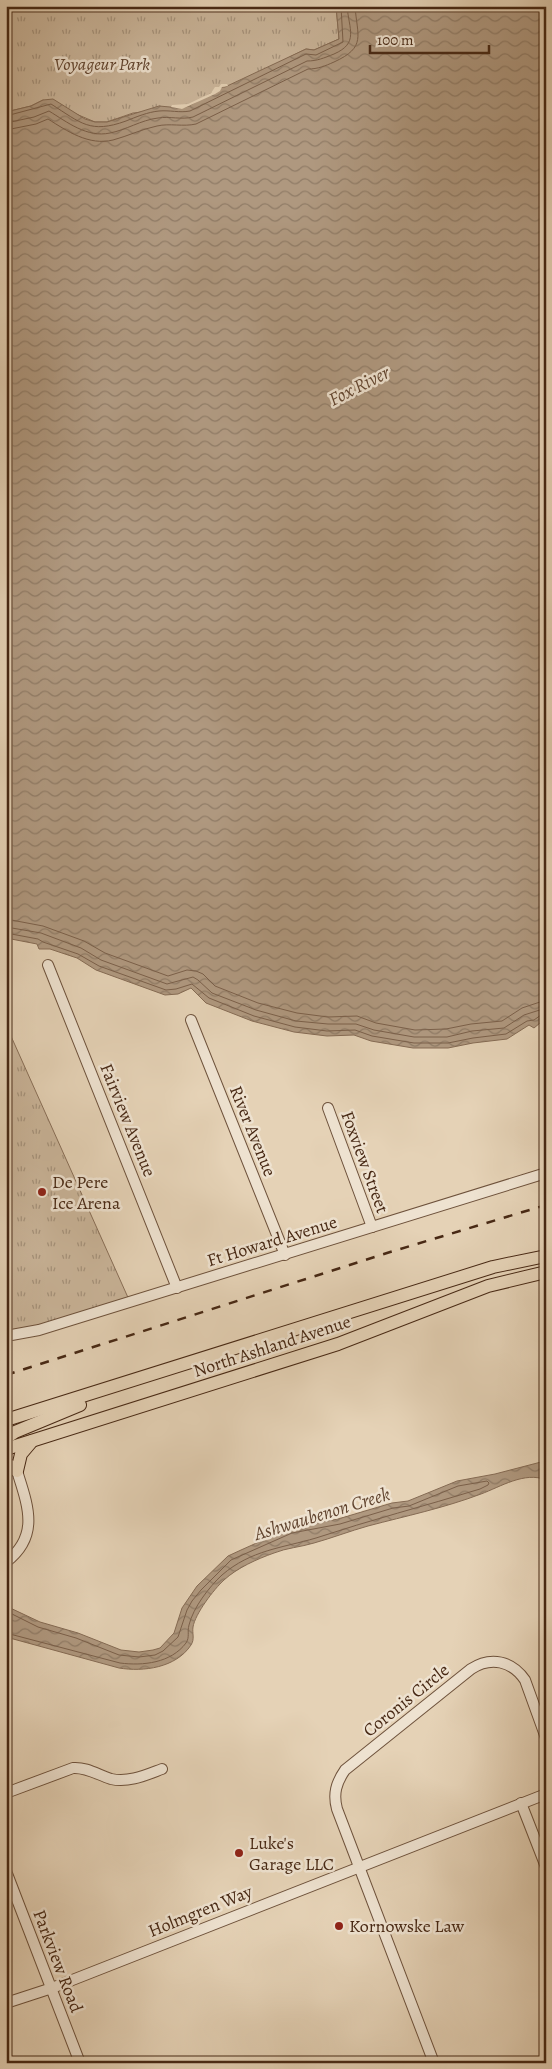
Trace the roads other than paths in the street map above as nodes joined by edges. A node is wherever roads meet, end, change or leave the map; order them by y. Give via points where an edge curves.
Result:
1 (48, 965) dead end
2 (191, 1020) dead end
3 (328, 1108) dead end
4 (546, 1173) edge
5 (372, 1227) junction
6 (285, 1254) junction
7 (546, 1256) edge
8 (546, 1272) edge
9 (177, 1288) junction
10 (6, 1336) edge
11 (115, 1386) junction
12 (40, 1410) junction
13 (6, 1414) edge
14 (6, 1420) edge
15 (6, 1438) edge
16 (32, 1441) junction
17 (6, 1449) edge
18 (10, 1464) edge
19 (6, 1562) edge
20 (546, 1738) edge
21 (162, 1769) dead end
22 (6, 1793) edge
23 (546, 1794) edge
24 (521, 1803) junction
25 (359, 1866) junction
26 (546, 1867) edge
27 (6, 1870) edge
28 (52, 1988) junction
29 (6, 2003) edge
30 (80, 2063) edge
31 (434, 2063) edge

1 - 9 street, Fairview Avenue
2 - 6 street, River Avenue
3 - 5 street, Foxview Street
4 - 5 street, Ft Howard Avenue
5 - 6 street, Ft Howard Avenue
6 - 9 street, Ft Howard Avenue
7 - 11 main road, North Ashland Avenue via 493,1267
8 - 16 main road, North Ashland Avenue via 488,1286 338,1344
9 - 10 street, Ft Howard Avenue via 39,1330
11 - 12 main road, North Ashland Avenue
11 - 15 main road
12 - 13 main road via 34,1405
12 - 14 main road, North Ashland Avenue
16 - 17 main road, North Ashland Avenue
16 - 18 main road
18 - 19 street via 29,1510 28,1529 19,1551
20 - 25 street, Coronis Circle via 525,1680 514,1668 494,1661 471,1669 340,1777 335,1801
21 - 22 street via 122,1780 88,1769 73,1768
23 - 24 street, Holmgren Way
24 - 25 street, Holmgren Way
24 - 26 street
25 - 28 street, Holmgren Way
25 - 31 street, Coronis Circle
27 - 28 street, Parkview Road
28 - 29 street, Holmgren Way
28 - 30 street, Parkview Road

